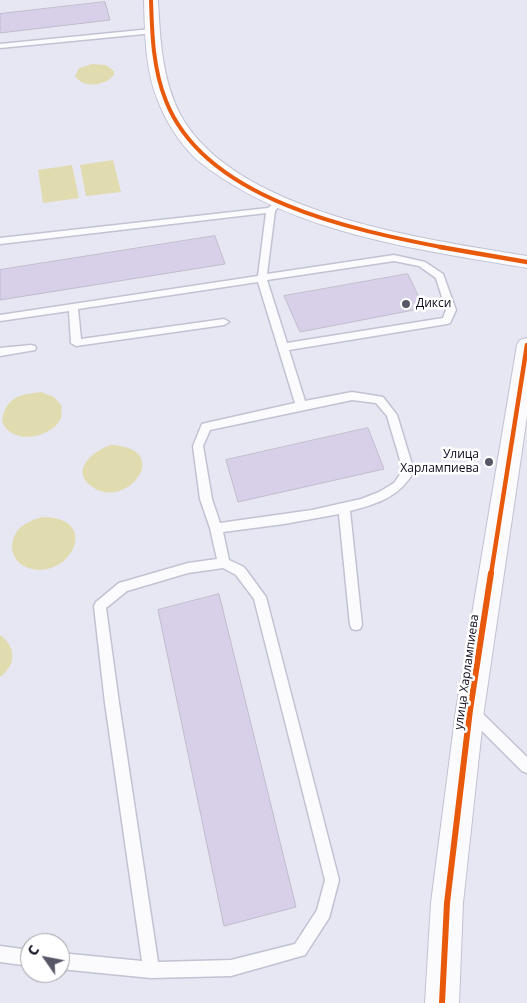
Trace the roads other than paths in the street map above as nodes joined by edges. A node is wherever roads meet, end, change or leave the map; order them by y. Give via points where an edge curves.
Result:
1 (151, 0) edge
2 (151, 31) junction
3 (0, 46) edge
4 (275, 206) junction
5 (0, 241) edge
6 (527, 262) edge
7 (262, 278) junction
8 (73, 307) junction
9 (0, 318) edge
10 (224, 322) dead end
11 (527, 345) edge
12 (283, 347) junction
13 (32, 348) dead end
14 (0, 352) edge
15 (301, 406) junction
16 (344, 507) junction
17 (216, 528) junction
18 (224, 564) junction
19 (356, 625) dead end
20 (470, 710) junction
21 (527, 766) edge
22 (0, 954) edge
23 (20, 957) edge
24 (70, 962) edge
25 (151, 970) junction
26 (442, 1003) edge

1 - 2 street
2 - 3 lane
2 - 4 street via 157,72 172,114 205,158
4 - 5 lane
4 - 6 street via 358,228
4 - 7 lane
7 - 8 lane
7 - 12 lane
7 - 12 lane via 394,258 422,264 440,276 451,310 447,321
8 - 9 lane
8 - 10 lane via 76,343
11 - 20 street, улица Харлампиева
12 - 15 lane
13 - 14 lane
15 - 16 lane via 352,396 379,400 392,415 409,471 398,487 370,502
15 - 17 lane via 206,427 198,446 206,499
16 - 17 lane
16 - 19 lane
17 - 18 lane
18 - 25 lane via 188,568 123,587 100,606
18 - 25 lane via 240,571 260,597 332,880 324,913 300,950 231,968
20 - 21 lane
20 - 26 street, улица Харлампиева via 447,904
22 - 23 lane
24 - 25 lane

